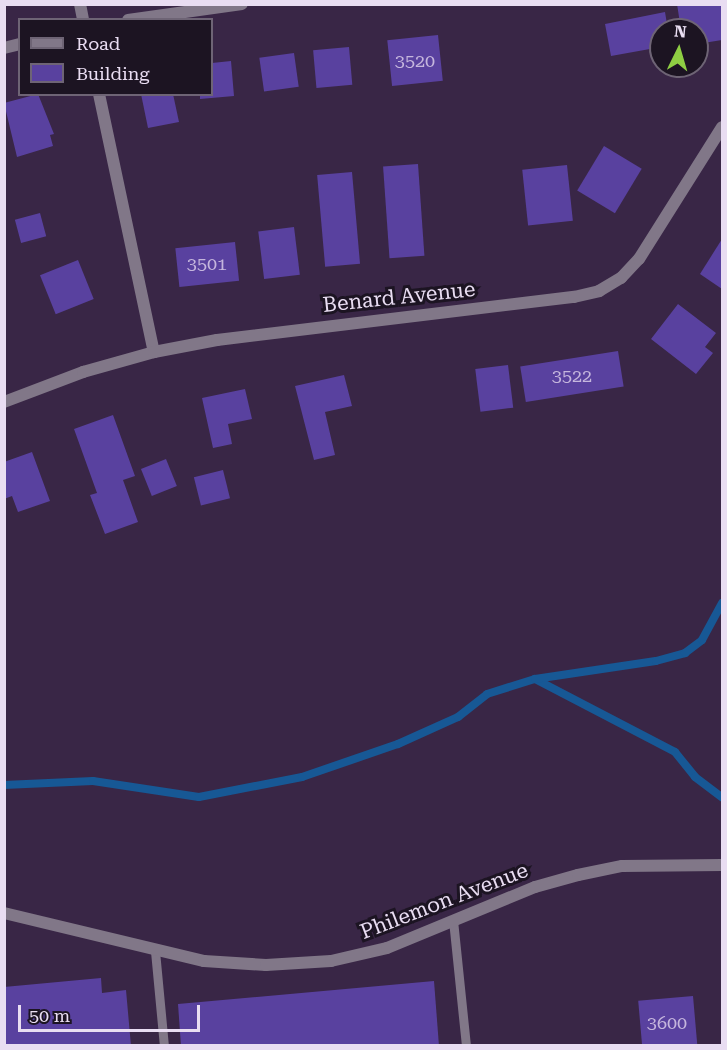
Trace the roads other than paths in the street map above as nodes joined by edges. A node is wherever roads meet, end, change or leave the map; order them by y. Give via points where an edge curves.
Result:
1 (242, 4) edge
2 (142, 18) edge
3 (99, 96) edge
4 (723, 127) edge
5 (153, 352) junction
6 (4, 402) edge
7 (723, 866) edge
8 (4, 913) edge
9 (453, 920) junction
10 (155, 951) junction
11 (164, 1046) edge
12 (466, 1046) edge

1 - 2 street
3 - 5 street
4 - 5 street, Benard Avenue via 639,260 621,278 599,291 296,328
5 - 6 street, Benard Avenue via 83,372
7 - 9 street, Philemon Avenue via 622,866 578,875
8 - 10 street, Philemon Avenue
9 - 10 street, Philemon Avenue via 387,948 331,961 266,965 204,961
9 - 12 lane
10 - 11 lane

